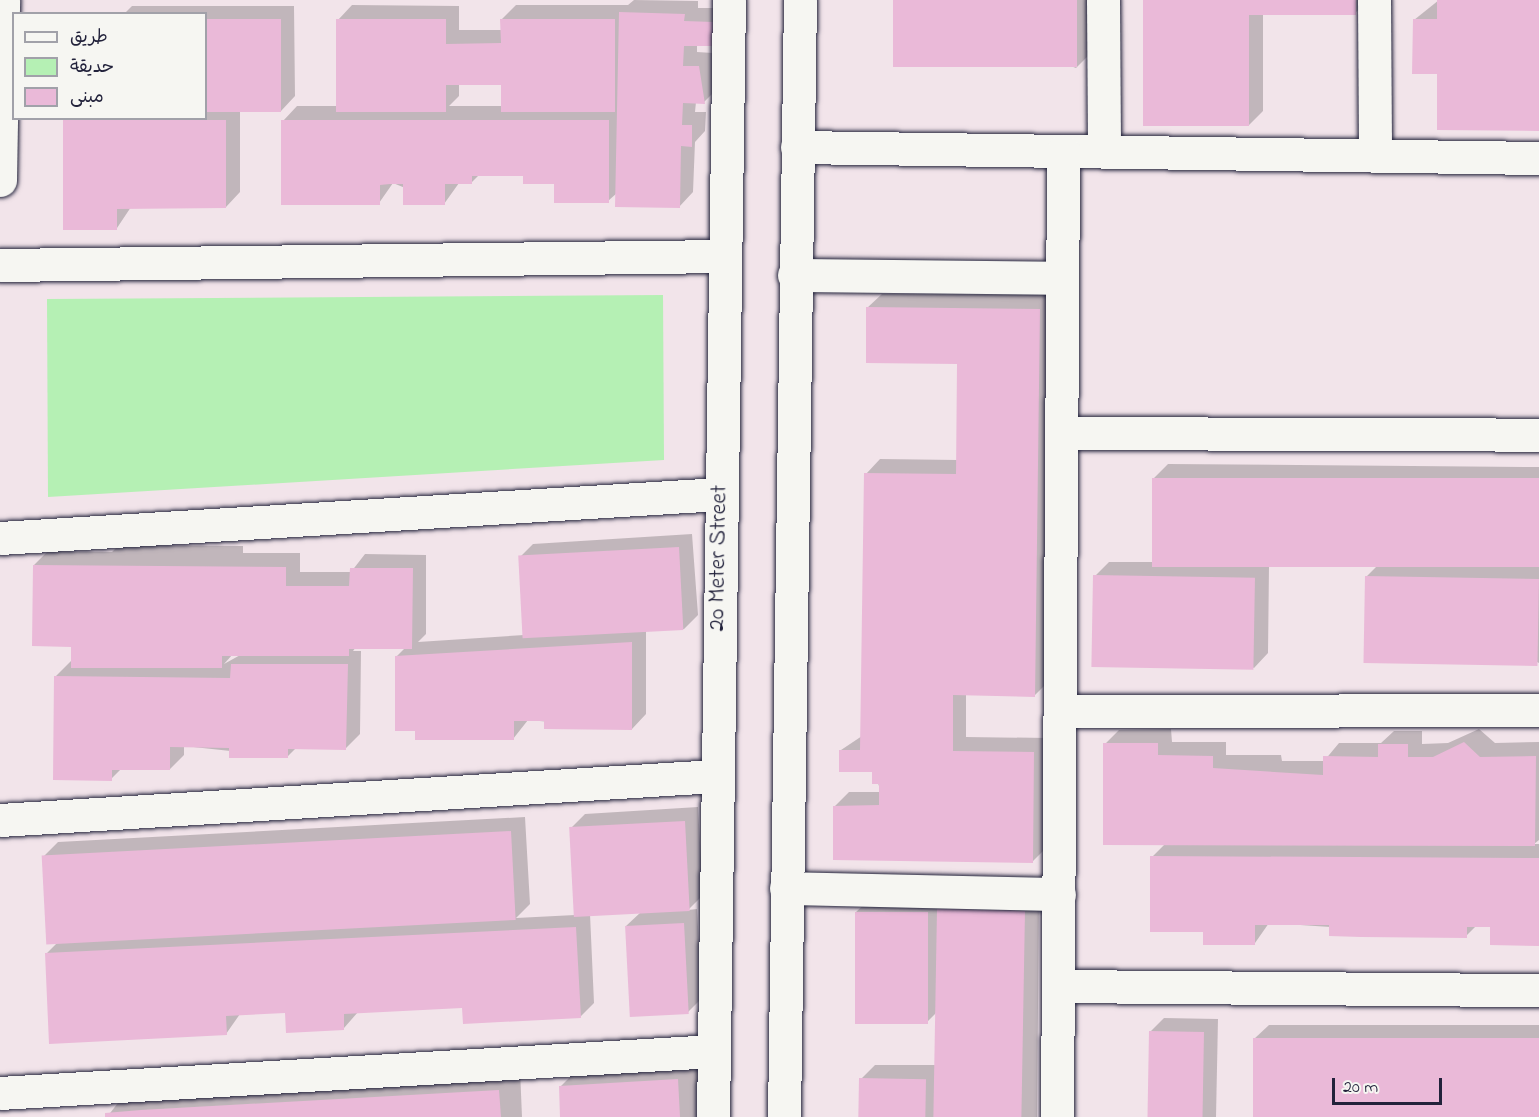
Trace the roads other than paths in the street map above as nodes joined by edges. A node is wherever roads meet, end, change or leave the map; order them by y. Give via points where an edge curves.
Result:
1 (3, 0) edge
2 (729, 0) edge
3 (800, 0) edge
4 (1103, 0) edge
5 (1374, 0) edge
6 (797, 147) junction
7 (1063, 151) junction
8 (1104, 151) junction
9 (1375, 156) junction
10 (1539, 158) edge
11 (0, 180) edge
12 (723, 256) junction
13 (0, 264) edge
14 (794, 275) junction
15 (1062, 278) junction
16 (1062, 433) junction
17 (1539, 435) edge
18 (720, 494) junction
19 (0, 538) edge
20 (1539, 710) edge
21 (1060, 711) junction
22 (716, 776) junction
23 (0, 820) edge
24 (786, 888) junction
25 (1059, 894) junction
26 (1058, 986) junction
27 (1539, 990) edge
28 (713, 1051) junction
29 (0, 1093) edge
30 (713, 1117) edge
31 (784, 1117) edge
32 (1057, 1117) edge

1 - 11 street
2 - 12 street, 20 Meter Street
3 - 6 street
4 - 8 street
5 - 9 street
6 - 7 street
6 - 14 street
7 - 8 street
7 - 15 street
8 - 9 street
9 - 10 street
12 - 13 street
12 - 18 street, 20 Meter Street
14 - 15 street
14 - 24 street
15 - 16 street
16 - 17 street
16 - 21 street
18 - 19 street
18 - 22 street, 20 Meter Street
20 - 21 street
21 - 25 street
22 - 23 street
22 - 28 street, 20 Meter Street
24 - 25 street
24 - 31 street
25 - 26 street
26 - 27 street
26 - 32 street
28 - 29 street
28 - 30 street, 20 Meter Street

